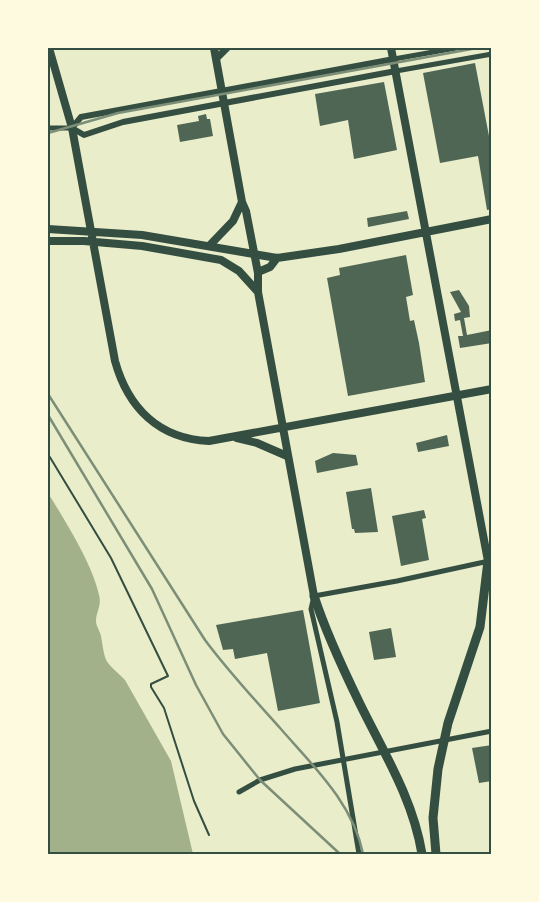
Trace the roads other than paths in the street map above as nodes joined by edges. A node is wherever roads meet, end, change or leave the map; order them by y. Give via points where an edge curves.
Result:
1 (48, 48) edge
2 (214, 48) edge
3 (227, 48) edge
4 (391, 48) edge
5 (456, 48) edge
6 (492, 54) edge
7 (394, 58) junction
8 (216, 59) junction
9 (396, 71) junction
10 (221, 90) junction
11 (224, 103) junction
12 (48, 128) edge
13 (72, 128) junction
14 (242, 202) junction
15 (492, 219) edge
16 (48, 229) edge
17 (425, 231) junction
18 (48, 241) edge
19 (210, 245) junction
20 (254, 253) junction
21 (277, 258) junction
22 (258, 272) junction
23 (258, 292) junction
24 (492, 389) edge
25 (458, 395) junction
26 (281, 427) junction
27 (236, 437) junction
28 (287, 456) junction
29 (490, 563) edge
30 (314, 596) junction
31 (492, 732) edge
32 (343, 760) junction
33 (239, 792) dead end
34 (359, 854) edge
35 (422, 854) edge
36 (436, 854) edge

1 - 13 main road
2 - 8 main road
3 - 8 main road
4 - 7 main road
5 - 7 street
6 - 9 street
7 - 9 main road
7 - 10 street
8 - 10 main road
9 - 11 street
9 - 17 main road
10 - 11 main road
10 - 13 street via 81,117
11 - 13 street via 123,122 84,135
11 - 14 main road
12 - 13 street
13 - 27 main road via 110,340 128,395 151,422 170,433 203,441
14 - 19 main road via 233,221
14 - 20 main road
15 - 17 main road
16 - 19 main road via 112,231
17 - 21 main road
17 - 25 main road
18 - 23 main road via 117,243 221,260 239,271
19 - 20 main road
20 - 21 main road
20 - 22 main road
21 - 22 main road via 270,267
22 - 23 main road
23 - 26 main road
24 - 25 main road
25 - 26 main road
25 - 29 main road
26 - 27 main road
26 - 28 main road
27 - 28 main road
28 - 30 main road
29 - 30 street
29 - 36 highway via 480,628 456,694 442,747 433,818
30 - 32 street via 312,609
30 - 35 highway via 360,704 404,792
31 - 32 street
32 - 33 street via 295,768 260,780
32 - 34 street

